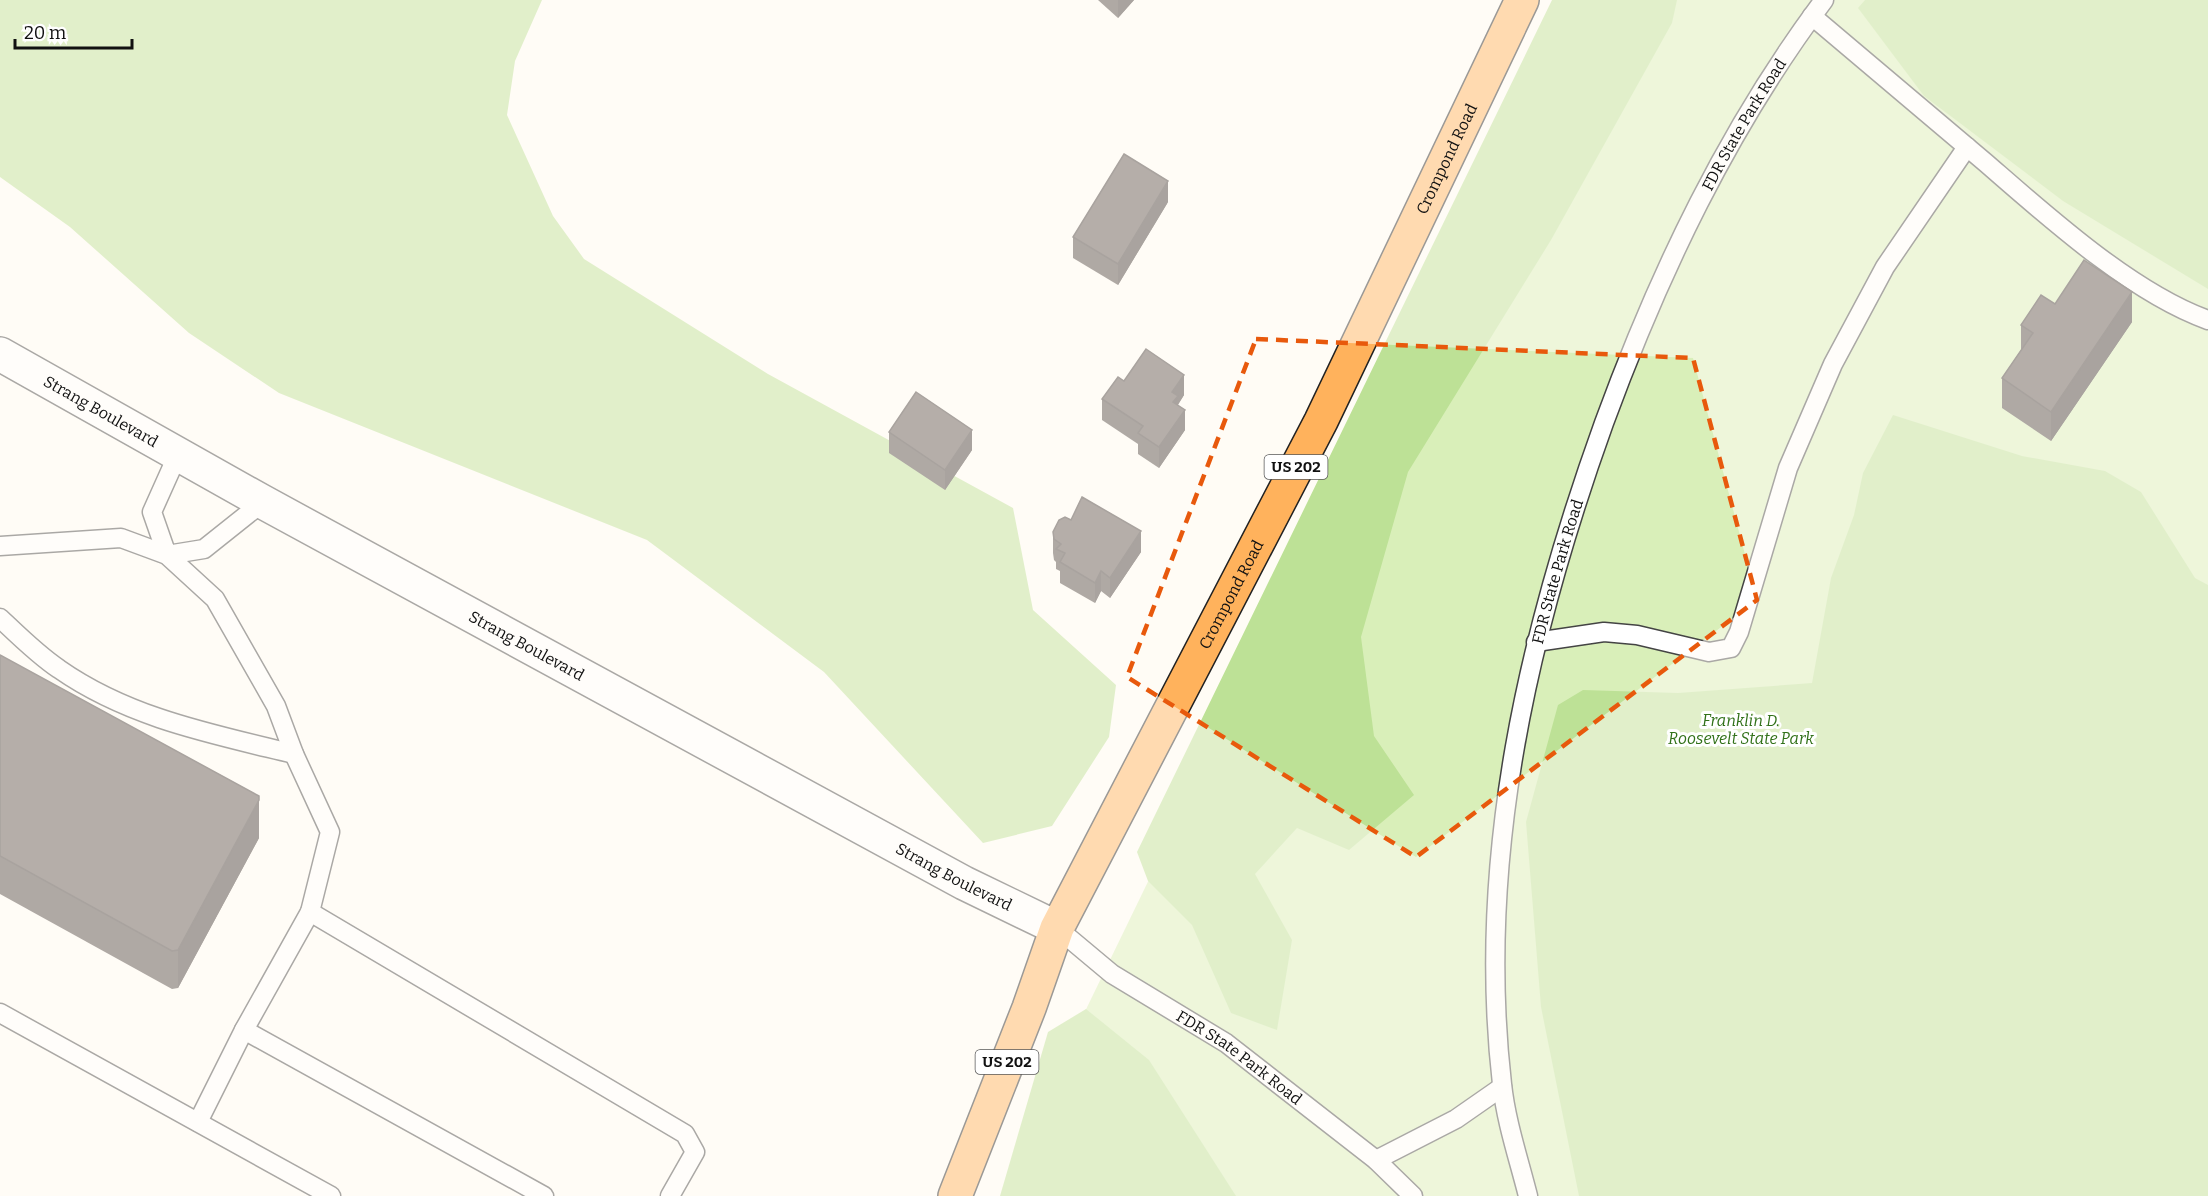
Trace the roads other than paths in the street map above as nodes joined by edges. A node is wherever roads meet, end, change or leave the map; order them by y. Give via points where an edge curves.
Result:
1 (1522, 0) edge
2 (1824, 0) edge
3 (1812, 16) junction
4 (1967, 147) junction
5 (2208, 320) edge
6 (0, 354) edge
7 (178, 454) junction
8 (262, 502) junction
9 (0, 546) edge
10 (168, 555) junction
11 (0, 618) edge
12 (1536, 642) junction
13 (294, 754) junction
14 (310, 912) junction
15 (1057, 928) junction
16 (0, 1012) edge
17 (244, 1030) junction
18 (1502, 1087) junction
19 (198, 1122) junction
20 (1376, 1160) junction
21 (331, 1196) edge
22 (544, 1196) edge
23 (670, 1196) edge
24 (955, 1196) edge
25 (1413, 1196) edge
26 (1528, 1196) edge

1 - 15 highway, Crompond Road / US 202 via 1321,421
2 - 3 lane, FDR State Park Road
3 - 4 lane
3 - 12 lane, FDR State Park Road via 1788,47 1717,168 1664,271 1580,490
4 - 5 lane via 2044,214 2135,282 2184,311
4 - 12 lane via 1885,267 1833,364 1788,468 1731,648 1709,652 1637,635 1604,632
6 - 7 street, Strang Boulevard
7 - 8 street, Strang Boulevard
7 - 10 lane via 152,512
8 - 10 lane via 204,549
8 - 15 street, Strang Boulevard via 964,883
9 - 10 lane via 121,538
10 - 13 lane via 215,599 276,706
11 - 13 lane via 58,669 125,706 204,732
12 - 18 lane, FDR State Park Road via 1509,779 1496,896 1495,991
13 - 14 lane via 330,832
14 - 17 lane
14 - 23 lane via 685,1134 695,1152
15 - 20 lane, FDR State Park Road via 1112,974 1226,1043
15 - 24 highway, Crompond Road / US 202
16 - 19 lane
17 - 19 lane
17 - 22 lane
18 - 20 lane via 1456,1119
18 - 26 lane, FDR State Park Road
19 - 21 lane
20 - 25 lane, FDR State Park Road

